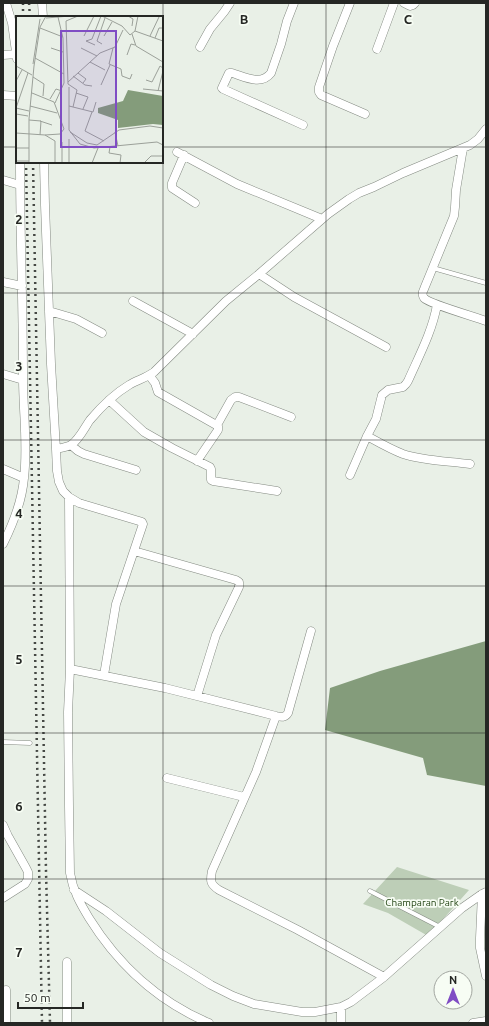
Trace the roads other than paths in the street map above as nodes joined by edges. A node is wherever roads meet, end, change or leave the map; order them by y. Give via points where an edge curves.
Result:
1 (6, 3) edge
2 (42, 3) edge
3 (230, 3) edge
4 (294, 3) edge
5 (350, 3) edge
6 (394, 3) edge
7 (404, 3) edge
8 (415, 3) edge
9 (43, 16) edge
10 (200, 47) dead end
11 (16, 48) edge
12 (377, 49) dead end
13 (3, 54) edge
14 (16, 54) edge
15 (3, 95) edge
16 (16, 96) edge
17 (365, 114) dead end
18 (302, 125) dead end
19 (486, 128) edge
20 (463, 148) junction
21 (20, 163) edge
22 (44, 163) edge
23 (3, 180) edge
24 (20, 185) junction
25 (195, 203) dead end
26 (322, 219) junction
27 (433, 268) junction
28 (259, 274) junction
29 (3, 282) edge
30 (486, 283) edge
31 (22, 286) junction
32 (133, 301) dead end
33 (437, 305) junction
34 (49, 311) junction
35 (486, 321) edge
36 (102, 332) dead end
37 (193, 334) junction
38 (386, 347) dead end
39 (3, 374) edge
40 (149, 375) junction
41 (23, 380) junction
42 (109, 400) junction
43 (291, 417) dead end
44 (217, 426) junction
45 (367, 436) junction
46 (71, 445) junction
47 (56, 449) junction
48 (197, 461) junction
49 (470, 464) dead end
50 (3, 469) edge
51 (136, 470) dead end
52 (350, 476) dead end
53 (24, 478) junction
54 (277, 492) dead end
55 (68, 497) junction
56 (7, 527) edge
57 (3, 544) edge
58 (134, 551) junction
59 (311, 631) dead end
60 (70, 669) junction
61 (104, 676) junction
62 (197, 696) junction
63 (276, 716) junction
64 (3, 742) edge
65 (30, 743) dead end
66 (168, 778) dead end
67 (244, 797) junction
68 (4, 829) edge
69 (74, 890) junction
70 (370, 892) dead end
71 (484, 893) edge
72 (3, 898) edge
73 (440, 928) junction
74 (67, 962) dead end
75 (486, 976) edge
76 (384, 977) junction
77 (6, 990) dead end
78 (341, 1007) junction
79 (486, 1021) edge
80 (6, 1023) edge
81 (67, 1023) edge
82 (209, 1023) edge
83 (341, 1023) edge
84 (473, 1023) edge

1 - 11 street
2 - 9 street
3 - 10 street
4 - 18 street via 271,73 260,80 229,73 222,88
5 - 17 street via 319,92
6 - 12 street
7 - 8 street via 412,6
13 - 14 street
15 - 16 street
19 - 20 street via 478,139
20 - 26 street via 359,193
20 - 27 street via 455,212
21 - 24 street
22 - 34 street
23 - 24 street
24 - 31 street
25 - 26 street via 172,186 180,154 238,184
26 - 28 street
27 - 30 lane
27 - 33 street via 422,295
28 - 37 street via 226,301
28 - 38 street via 294,297
29 - 31 street
31 - 41 street
32 - 37 street
33 - 35 street
33 - 45 street via 433,323 406,384 388,390 382,395 376,419
34 - 36 street via 76,319
34 - 47 street
37 - 40 street
39 - 41 street
40 - 42 street
40 - 44 street via 158,392
41 - 53 street via 26,443
42 - 46 street
42 - 48 street via 144,432
43 - 44 street via 237,396 231,400
44 - 48 street via 218,430
45 - 49 street via 412,457
45 - 52 street
46 - 47 street
46 - 51 street via 84,454
47 - 55 street via 59,482
48 - 54 street via 210,467 212,481
50 - 53 street
53 - 56 street via 17,511
55 - 58 street via 79,503 142,522 143,526
55 - 60 street
56 - 57 street
58 - 61 street via 116,604
58 - 62 street via 239,582 216,635
59 - 63 street via 288,713 285,716
60 - 61 street
60 - 69 street via 68,806 70,873
61 - 62 street
62 - 63 street
63 - 67 street
64 - 65 lane
66 - 67 street
67 - 76 street via 212,871 212,884
68 - 72 street via 28,876 25,884
69 - 78 street via 160,953 233,996 254,1004 302,1012
69 - 82 street via 98,932 144,984 188,1013
70 - 73 lane
71 - 73 street
71 - 75 street via 480,948
73 - 76 street
74 - 81 street
76 - 78 street
77 - 80 street
78 - 83 street
79 - 84 street

